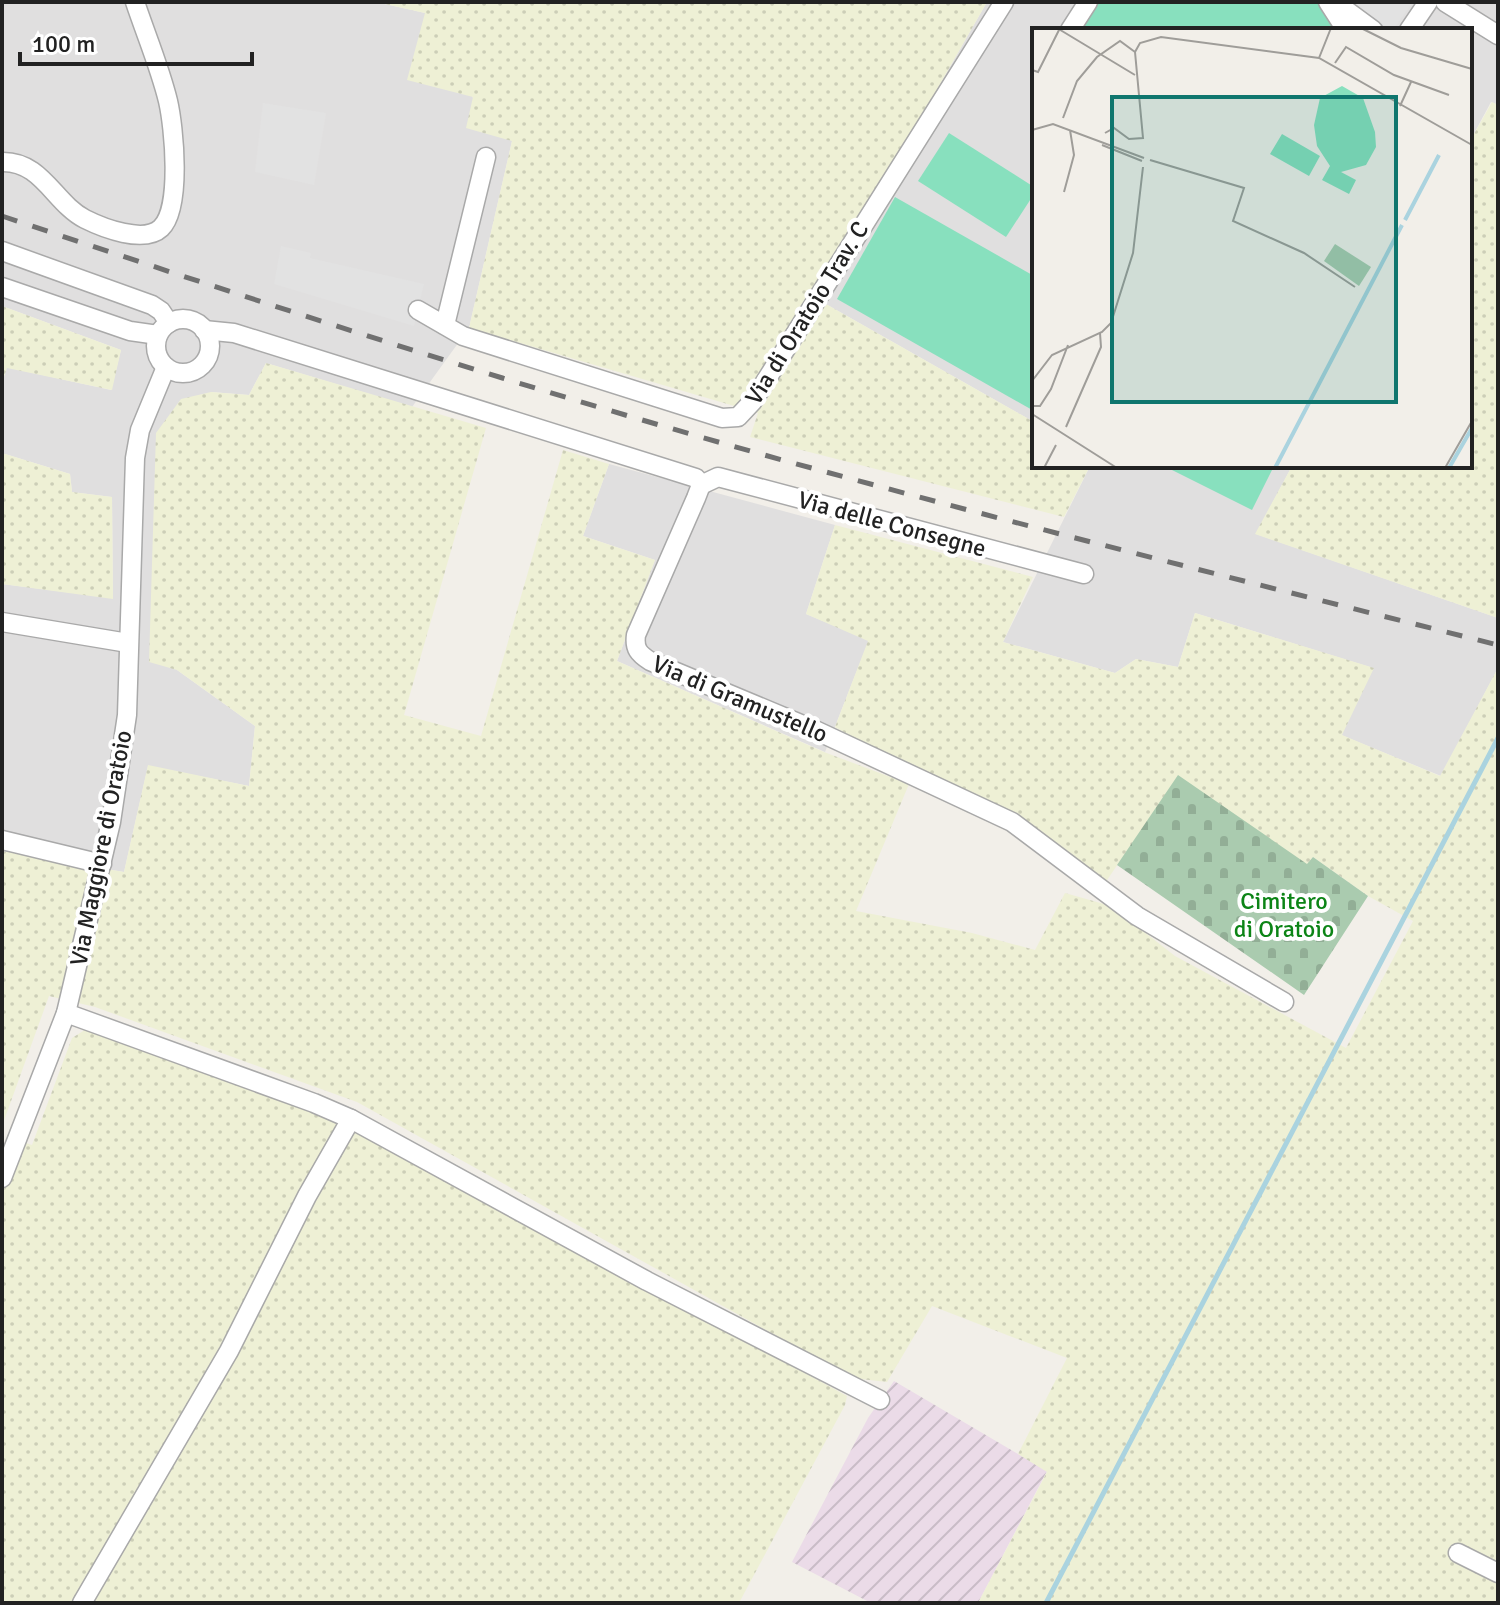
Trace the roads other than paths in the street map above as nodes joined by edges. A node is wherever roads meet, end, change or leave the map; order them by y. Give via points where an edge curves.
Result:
1 (135, 2) edge
2 (1004, 2) edge
3 (1088, 2) edge
4 (1328, 2) edge
5 (1335, 2) edge
6 (1428, 2) edge
7 (1445, 2) edge
8 (1071, 28) edge
9 (1345, 28) edge
10 (1370, 28) edge
11 (1410, 28) edge
12 (1498, 35) edge
13 (486, 157) dead end
14 (2, 162) edge
15 (2, 251) edge
16 (2, 287) edge
17 (418, 310) dead end
18 (445, 325) junction
19 (163, 329) junction
20 (204, 330) junction
21 (166, 367) junction
22 (701, 485) junction
23 (1084, 574) dead end
24 (2, 622) edge
25 (128, 643) junction
26 (2, 840) edge
27 (102, 864) junction
28 (1284, 1002) dead end
29 (66, 1013) junction
30 (351, 1119) junction
31 (2, 1178) edge
32 (880, 1400) dead end
33 (1458, 1553) dead end
34 (1498, 1573) edge
35 (82, 1603) edge

1 - 14 street via 175,138 171,198 161,228 138,234 86,220 32,170
2 - 18 street, Via di Oratoio Trav. C via 738,417 722,418 463,336
3 - 8 street
4 - 9 street
5 - 10 street
6 - 11 street
7 - 12 street
13 - 18 street
15 - 19 street via 152,305 161,311
16 - 19 street via 130,331
17 - 18 street, Via di Oratoio Trav. C
19 - 20 street via 184,319
19 - 21 street via 157,355
20 - 21 street via 208,354 198,367 182,372
20 - 22 street via 234,333 583,441 696,478
21 - 25 street, Via Maggiore di Oratoio via 137,443
22 - 23 street, Via delle Consegne via 718,477
22 - 28 street, Via di Gramustello via 636,635 639,653 1012,822 1137,916
24 - 25 street
25 - 27 street, Via Maggiore di Oratoio via 124,745
26 - 27 street
27 - 29 street, Via Maggiore di Oratoio
29 - 30 street
29 - 31 street, Via Maggiore di Oratoio
30 - 32 street via 647,1281
30 - 35 street via 229,1351
33 - 34 street

